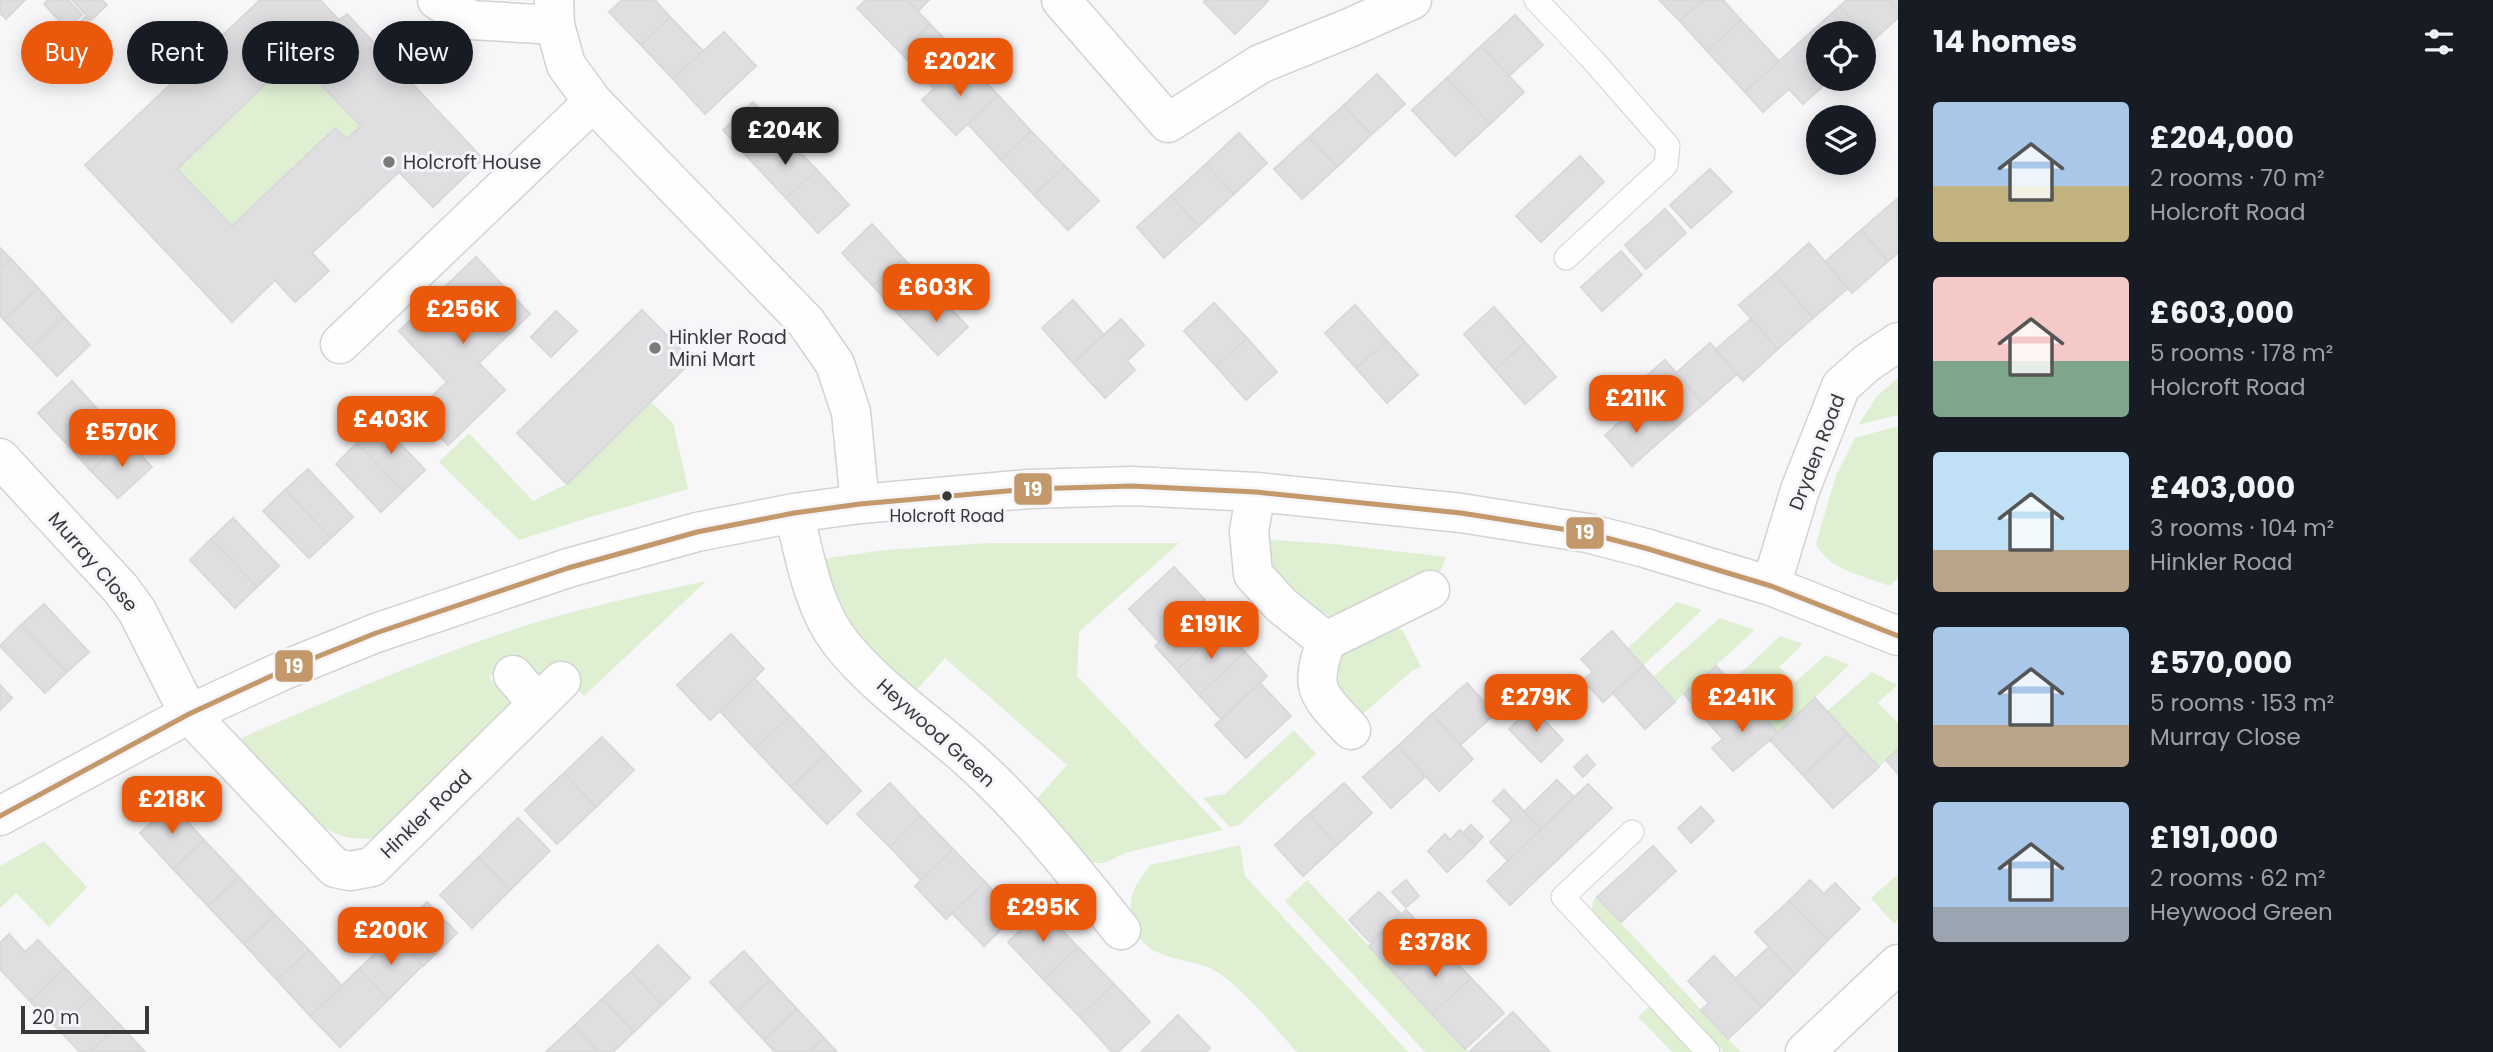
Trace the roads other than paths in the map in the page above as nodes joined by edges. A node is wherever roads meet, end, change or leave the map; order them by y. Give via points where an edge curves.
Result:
1 (437, 0) edge
2 (1061, 0) edge
3 (1412, 0) edge
4 (1536, 0) edge
5 (555, 13) edge
6 (593, 102) junction
7 (1566, 258) dead end
8 (1898, 342) edge
9 (340, 344) dead end
10 (0, 458) edge
11 (1256, 492) junction
12 (860, 504) junction
13 (794, 513) junction
14 (1771, 586) junction
15 (1430, 590) dead end
16 (1898, 636) edge
17 (1326, 640) junction
18 (513, 675) dead end
19 (189, 715) junction
20 (1337, 726) dead end
21 (0, 816) edge
22 (1632, 832) dead end
23 (1121, 930) dead end
24 (1898, 964) edge
25 (1707, 1052) edge
26 (1805, 1052) edge

1 - 5 street via 471,20
2 - 3 street via 1168,123 1260,64
4 - 7 lane via 1668,146 1666,164
5 - 6 street via 566,65
6 - 9 street
6 - 12 street via 806,322 835,363 851,412
8 - 14 street, Dryden Road via 1841,386 1800,490
10 - 19 street, Murray Close via 121,589 137,611
11 - 12 street via 1132,486 1028,489
11 - 14 street via 1461,513 1587,533
11 - 17 street via 1249,531 1253,574 1281,605
12 - 13 street
13 - 19 street via 697,532 568,568 376,633
13 - 23 street, Heywood Green via 815,597 839,641 1041,831
14 - 16 street
15 - 17 street
17 - 20 street via 1316,685
18 - 19 street, Hinkler Road via 550,693 372,867 350,871 335,868
19 - 21 street
22 - 25 lane via 1563,897
24 - 26 street

